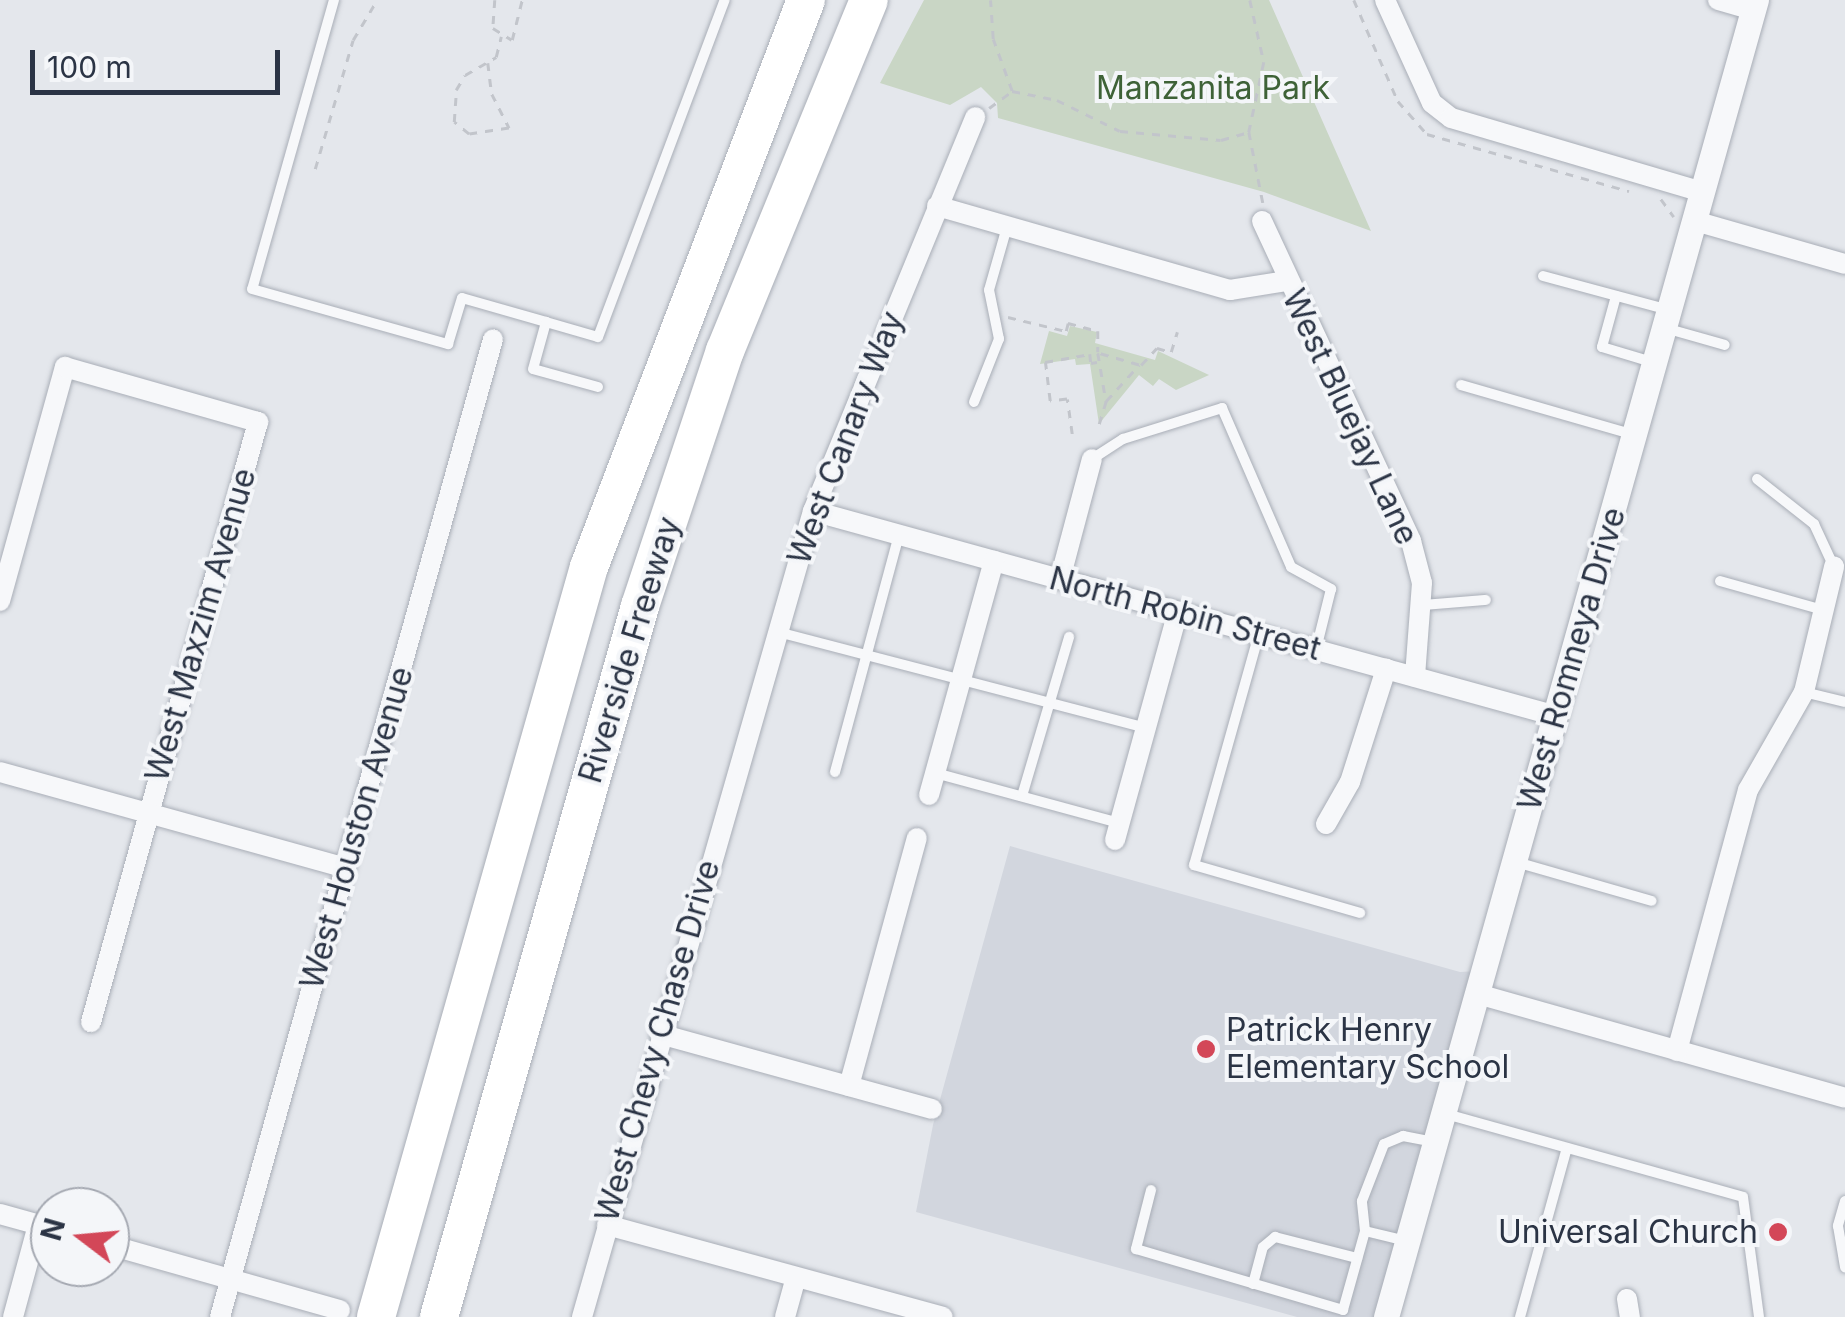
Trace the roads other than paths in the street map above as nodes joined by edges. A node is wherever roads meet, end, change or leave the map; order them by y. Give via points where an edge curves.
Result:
1 (334, 0) edge
2 (725, 0) edge
3 (795, 0) edge
4 (806, 0) edge
5 (870, 0) edge
6 (1385, 0) edge
7 (1718, 0) edge
8 (1755, 5) edge
9 (764, 96) junction
10 (975, 116) road end
11 (1703, 192) junction
12 (937, 206) junction
13 (1262, 221) road end
14 (1695, 221) junction
15 (1007, 226) junction
16 (1845, 264) edge
17 (1543, 276) dead end
18 (1286, 281) junction
19 (1616, 296) junction
20 (1667, 319) junction
21 (546, 322) junction
22 (493, 338) dead end
23 (1725, 345) dead end
24 (1655, 363) junction
25 (1461, 385) dead end
26 (598, 387) dead end
27 (974, 402) dead end
28 (1635, 436) junction
29 (1092, 458) joint
30 (1757, 479) dead end
31 (814, 511) junction
32 (899, 534) junction
33 (994, 561) junction
34 (1834, 567) joint
35 (1060, 580) junction
36 (1720, 581) dead end
37 (1486, 600) dead end
38 (0, 601) edge
39 (1422, 604) junction
40 (1823, 610) junction
41 (1178, 612) junction
42 (776, 632) junction
43 (1259, 634) junction
44 (1068, 636) dead end
45 (1316, 650) junction
46 (868, 652) junction
47 (1386, 669) junction
48 (1415, 677) junction
49 (962, 680) junction
50 (1804, 692) junction
51 (1845, 702) edge
52 (1048, 704) junction
53 (1556, 716) junction
54 (1146, 728) junction
55 (736, 765) joint
56 (0, 772) edge
57 (835, 772) dead end
58 (935, 774) junction
59 (929, 795) dead end
60 (1022, 796) junction
61 (148, 814) junction
62 (1326, 824) dead end
63 (1117, 832) joint
64 (918, 838) dead end
65 (1515, 862) junction
66 (345, 868) junction
67 (1652, 900) dead end
68 (1360, 913) dead end
69 (1478, 994) junction
70 (92, 1022) dead end
71 (660, 1034) junction
72 (1677, 1051) junction
73 (849, 1086) junction
74 (1845, 1098) edge
75 (932, 1108) dead end
76 (1442, 1113) junction
77 (1434, 1142) junction
78 (1567, 1148) junction
79 (1150, 1190) dead end
80 (1845, 1201) edge
81 (0, 1214) edge
82 (30, 1222) edge
83 (607, 1225) junction
84 (1365, 1231) junction
85 (1407, 1241) junction
86 (130, 1251) edge
87 (1356, 1258) junction
88 (30, 1267) edge
89 (1845, 1267) edge
90 (796, 1277) junction
91 (230, 1279) junction
92 (1252, 1284) junction
93 (358, 1314) edge
94 (13, 1317) edge
95 (220, 1317) edge
96 (439, 1317) edge
97 (582, 1317) edge
98 (785, 1317) edge
99 (942, 1317) edge
100 (1386, 1317) edge
101 (1520, 1317) edge
102 (1759, 1317) edge

1 - 21 lane via 252,288 448,344 462,298
2 - 21 lane via 598,337
3 - 9 highway
4 - 9 highway, Riverside Freeway
5 - 96 highway, Riverside Freeway via 726,351 640,606
6 - 11 street via 1432,102 1452,118
7 - 8 street
8 - 11 street, West Romneya Drive
9 - 93 highway, Riverside Freeway via 589,566
10 - 12 street, West Canary Way
11 - 14 street, West Romneya Drive
12 - 15 street
12 - 31 street, West Canary Way
13 - 18 street, West Bluejay Lane
14 - 16 street
14 - 20 street, West Romneya Drive
15 - 18 street via 1230,290
15 - 27 lane via 989,290 999,339
17 - 19 lane
18 - 39 street, West Bluejay Lane via 1411,541
19 - 20 lane
19 - 24 lane via 1602,347
20 - 23 lane
20 - 24 street, West Romneya Drive
21 - 26 lane via 533,369
22 - 66 street, West Houston Avenue
24 - 28 street, West Romneya Drive
25 - 28 lane
28 - 53 street, West Romneya Drive
29 - 35 street
29 - 45 lane via 1123,439 1222,408 1291,566 1331,589
30 - 34 lane via 1814,524
31 - 32 street, North Robin Street
31 - 42 street, West Canary Way
32 - 33 street, North Robin Street
32 - 46 lane
33 - 35 street, North Robin Street
33 - 49 street
34 - 40 street
35 - 41 street, North Robin Street
36 - 40 lane
37 - 39 lane
38 - 61 street, West Maxzim Avenue via 64,368 258,422
39 - 48 street, West Bluejay Lane
40 - 50 street
41 - 43 street, North Robin Street
41 - 54 street
42 - 46 lane
42 - 55 street, West Canary Way
43 - 45 street, North Robin Street
43 - 68 lane via 1194,865
44 - 52 lane
45 - 47 street, North Robin Street
46 - 49 lane
46 - 57 lane
47 - 48 street, North Robin Street
47 - 62 street via 1350,782
48 - 53 street, North Robin Street
49 - 52 lane
49 - 58 street
50 - 51 lane
50 - 72 street via 1748,790
52 - 54 lane
52 - 60 lane
53 - 65 street, West Romneya Drive
54 - 63 street
55 - 71 street, West Chevy Chase Drive
56 - 61 street
58 - 59 street
58 - 60 lane
60 - 63 lane
61 - 66 street
61 - 70 street, West Maxzim Avenue
64 - 73 street
65 - 67 lane
65 - 69 street, West Romneya Drive
66 - 91 street, West Houston Avenue
69 - 72 street
69 - 76 street, West Romneya Drive
71 - 73 street
71 - 83 street, West Chevy Chase Drive
72 - 74 street
73 - 75 street
76 - 77 street, West Romneya Drive
76 - 78 lane
77 - 84 lane via 1402,1136 1384,1144 1362,1201
77 - 85 street, West Romneya Drive
78 - 101 lane
78 - 102 lane via 1743,1197
79 - 92 lane via 1136,1249
80 - 89 lane via 1838,1226
81 - 82 street
83 - 90 street
83 - 97 street, West Chevy Chase Drive
84 - 85 lane
84 - 87 lane
85 - 100 street, West Romneya Drive
86 - 91 street
87 - 92 lane via 1275,1236 1263,1247
87 - 92 lane via 1343,1310
88 - 94 street
90 - 98 street
90 - 99 street
91 - 93 street
91 - 95 street, West Houston Avenue

